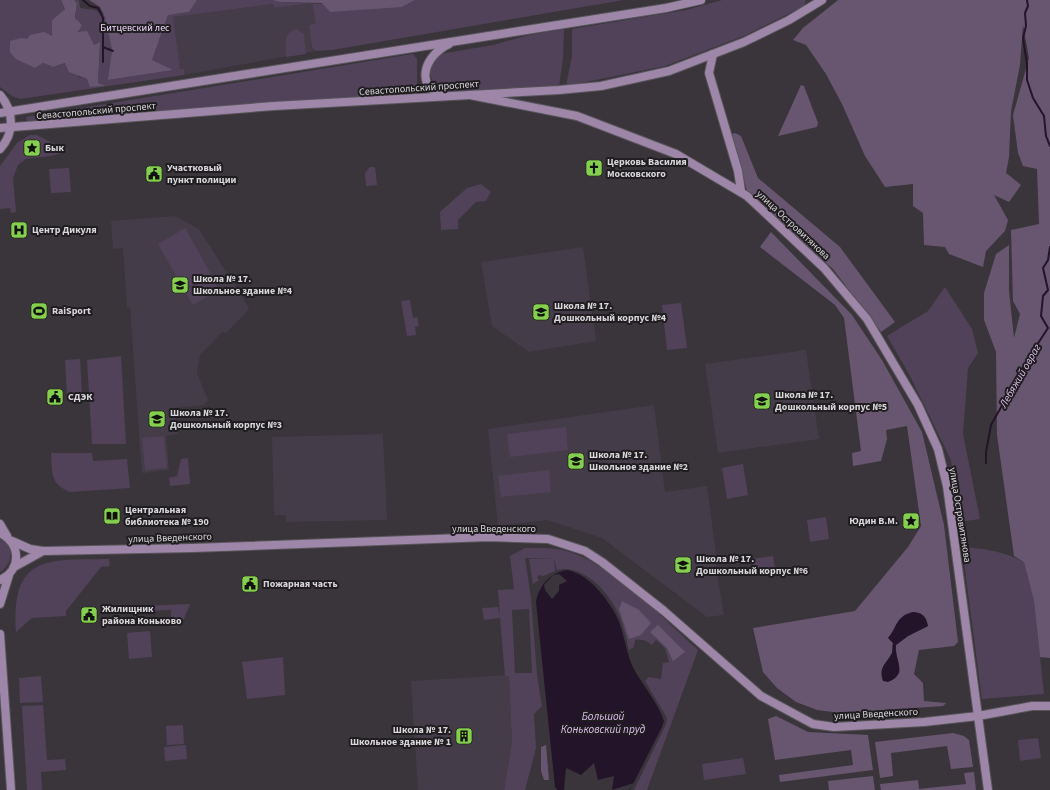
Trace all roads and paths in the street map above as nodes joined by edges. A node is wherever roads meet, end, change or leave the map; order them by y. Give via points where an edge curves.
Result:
1 (701, 0) edge
2 (822, 0) edge
3 (453, 42) junction
4 (713, 54) junction
5 (0, 95) edge
6 (470, 95) junction
7 (448, 97) junction
8 (10, 112) junction
9 (0, 113) edge
10 (11, 127) junction
11 (0, 128) edge
12 (0, 149) edge
13 (741, 191) junction
14 (0, 524) edge
15 (0, 533) edge
16 (10, 539) junction
17 (43, 551) junction
18 (12, 570) junction
19 (0, 580) edge
20 (0, 604) edge
21 (0, 634) edge
22 (1050, 706) edge
23 (978, 716) junction
24 (11, 790) edge
25 (988, 790) edge

1 - 3 main road, Севастопольский проспект via 666,8
2 - 4 main road, Севастопольский проспект via 775,28
3 - 7 main road via 435,53 426,68 427,80 432,89
3 - 8 main road, Севастопольский проспект
4 - 6 main road, Севастопольский проспект via 669,70 602,86
4 - 13 main road, улица Островитянова via 709,74
5 - 8 main road
6 - 7 main road, Севастопольский проспект
6 - 13 main road, улица Островитянова via 577,116 676,154
7 - 10 main road, Севастопольский проспект via 274,106
8 - 9 main road, Севастопольский проспект
8 - 10 main road
10 - 11 main road, Севастопольский проспект
10 - 12 main road via 9,136
13 - 23 main road, улица Островитянова via 824,268 865,316 918,404 938,449 947,486
14 - 16 main road
15 - 16 main road, улица Введенского
16 - 17 main road, улица Введенского via 30,549
16 - 18 main road via 17,554
17 - 18 main road, улица Введенского
17 - 23 main road, улица Введенского via 488,537 548,540 585,551 602,562 664,611 761,696 813,724 834,727 859,726
18 - 19 main road, улица Введенского
18 - 20 main road
21 - 24 main road
22 - 23 main road, улица Введенского via 1032,706
23 - 25 main road, улица Островитянова

